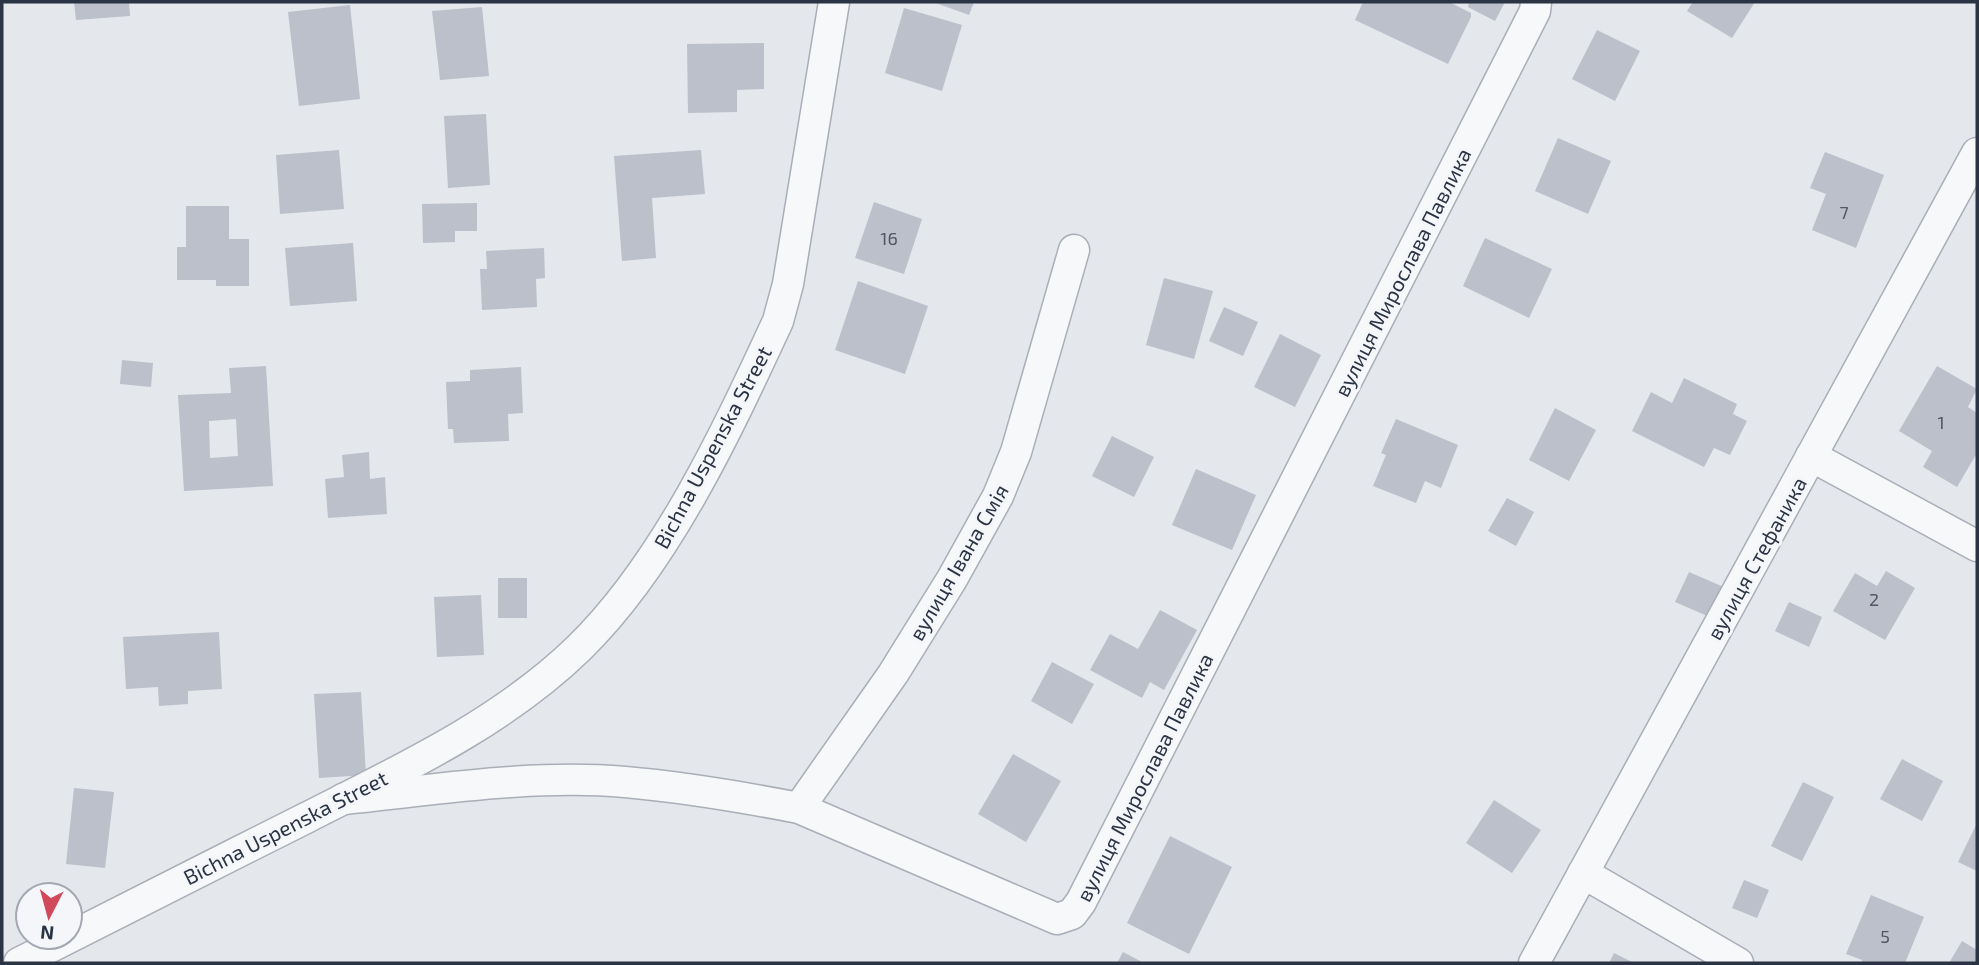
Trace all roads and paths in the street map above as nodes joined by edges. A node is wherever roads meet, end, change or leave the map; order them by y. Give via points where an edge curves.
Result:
1 (834, 2) edge
2 (1536, 2) edge
3 (1977, 153) edge
4 (1074, 250) dead end
5 (1811, 456) junction
6 (1977, 546) edge
7 (343, 799) junction
8 (799, 808) junction
9 (1583, 873) junction
10 (19, 963) edge
11 (1534, 963) edge
12 (1738, 963) edge

1 - 7 street, Bichna Uspenska Street via 778,321 667,541 609,614 555,668 485,722
2 - 8 street, вулиця Мирослава Павлика via 1072,914 1057,919
3 - 5 street, вулиця Стефаника
4 - 8 street, вулиця Івана Смія via 1016,452 998,496 893,674
5 - 6 street
5 - 9 street, вулиця Стефаника
7 - 8 street, вулиця Мирослава Павлика via 516,783 623,782
7 - 10 street, Bichna Uspenska Street
9 - 11 street, вулиця Стефаника
9 - 12 street

